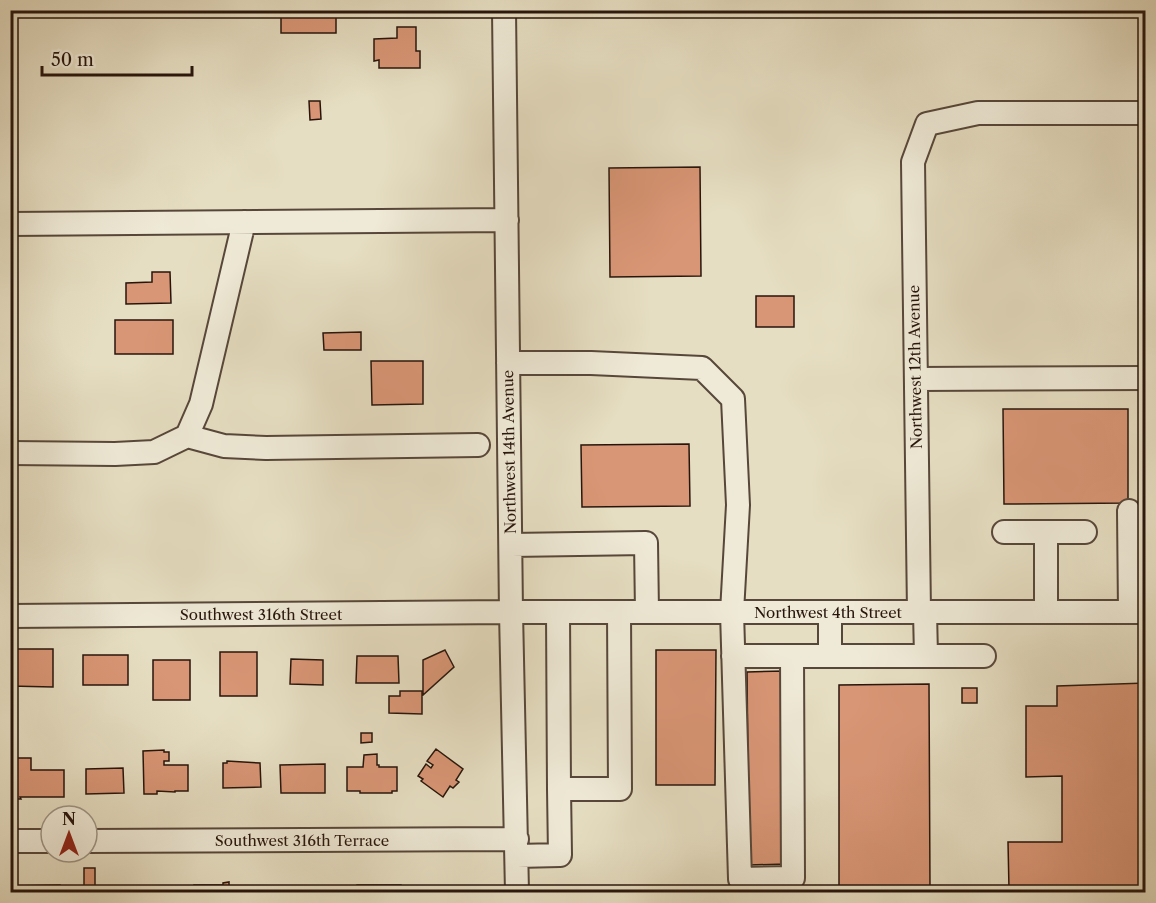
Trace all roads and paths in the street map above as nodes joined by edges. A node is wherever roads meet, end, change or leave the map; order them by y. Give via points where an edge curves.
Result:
1 (504, 10) edge
2 (1146, 113) edge
3 (507, 220) junction
4 (244, 222) junction
5 (10, 224) edge
6 (508, 363) junction
7 (1146, 378) edge
8 (915, 379) junction
9 (187, 436) junction
10 (478, 445) dead end
11 (10, 453) edge
12 (1129, 511) dead end
13 (1004, 532) dead end
14 (1046, 532) junction
15 (1085, 532) dead end
16 (511, 545) junction
17 (511, 612) junction
18 (558, 612) junction
19 (619, 612) junction
20 (647, 612) junction
21 (732, 612) junction
22 (830, 612) junction
23 (922, 612) junction
24 (1046, 612) junction
25 (1138, 612) edge
26 (10, 616) edge
27 (733, 656) junction
28 (792, 656) junction
29 (830, 656) junction
30 (926, 656) junction
31 (984, 656) dead end
32 (559, 789) junction
33 (10, 841) edge
34 (39, 841) edge
35 (99, 841) edge
36 (517, 848) junction
37 (517, 892) edge

1 - 3 street, Northwest 14th Avenue
2 - 8 street, Northwest 12th Avenue via 978,113 927,124 913,162
3 - 4 street
3 - 6 street, Northwest 14th Avenue
4 - 5 street
4 - 9 street via 201,404
6 - 16 street, Northwest 14th Avenue
6 - 21 street via 702,368 733,399 738,505
7 - 8 street
8 - 23 street, Northwest 12th Avenue
9 - 10 street via 224,446 266,448
9 - 11 street via 154,452
12 - 25 street
13 - 14 street
14 - 15 street
14 - 24 street
16 - 17 street, Northwest 14th Avenue
16 - 20 street via 646,543
17 - 18 street, Northwest 4th Street
17 - 26 street, Southwest 316th Street
17 - 36 street, Northwest 14th Avenue
18 - 19 street, Northwest 4th Street
18 - 32 street
19 - 20 street, Northwest 4th Street
19 - 32 street via 621,789
20 - 21 street, Northwest 4th Street
21 - 22 street, Northwest 4th Street
21 - 27 street
22 - 23 street, Northwest 4th Street
22 - 29 street
23 - 24 street, Northwest 4th Street
23 - 30 street, Northwest 12th Avenue
24 - 25 street, Northwest 4th Street
27 - 28 street
27 - 28 street via 740,879 751,879 793,878
28 - 29 street
29 - 30 street
30 - 31 street
32 - 36 street, Southwest 316th Terrace via 560,855
33 - 34 street
35 - 36 street, Southwest 316th Terrace
36 - 37 street, Northwest 14th Avenue

